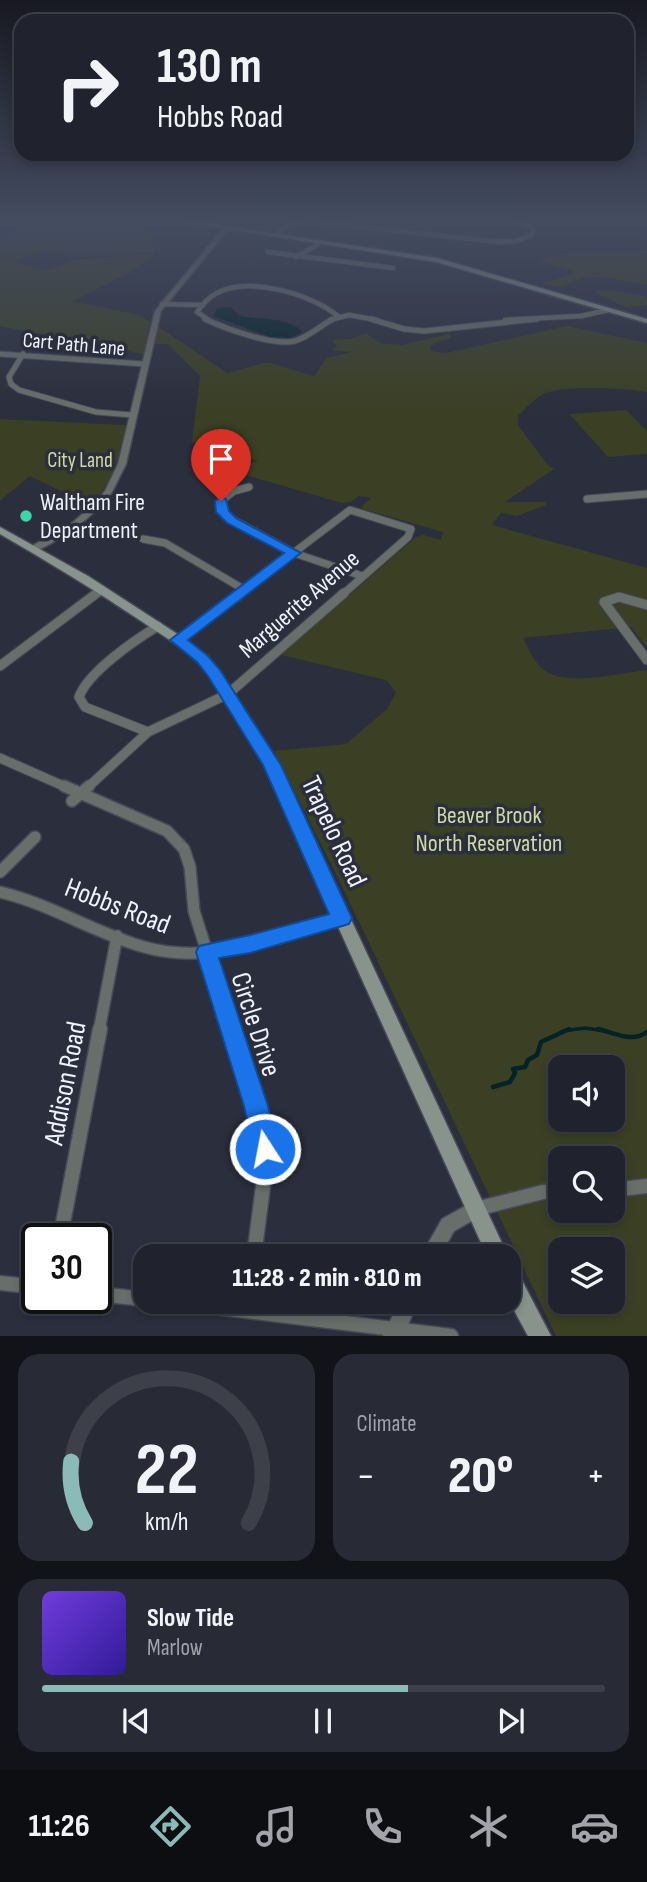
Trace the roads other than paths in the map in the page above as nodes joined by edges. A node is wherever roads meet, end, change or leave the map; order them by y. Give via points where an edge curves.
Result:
1 (177, 285) edge
2 (525, 285) edge
3 (162, 304) junction
4 (203, 304) junction
5 (608, 310) junction
6 (338, 316) junction
7 (647, 321) edge
8 (0, 354) edge
9 (23, 354) junction
10 (144, 364) junction
11 (132, 415) junction
12 (249, 487) dead end
13 (647, 494) edge
14 (587, 499) dead end
15 (0, 530) edge
16 (143, 539) dead end
17 (33, 549) junction
18 (294, 553) junction
19 (362, 576) junction
20 (102, 589) junction
21 (245, 590) junction
22 (647, 605) edge
23 (158, 626) junction
24 (178, 640) junction
25 (647, 660) edge
26 (0, 666) edge
27 (228, 694) junction
28 (148, 732) junction
29 (0, 758) edge
30 (76, 797) junction
31 (34, 837) dead end
32 (0, 872) edge
33 (0, 892) edge
34 (342, 918) junction
35 (117, 936) junction
36 (207, 952) junction
37 (647, 1186) edge
38 (625, 1189) edge
39 (548, 1192) edge
40 (476, 1209) junction
41 (63, 1223) edge
42 (256, 1244) edge
43 (437, 1244) edge
44 (492, 1244) edge
45 (0, 1283) edge
46 (21, 1285) edge
47 (112, 1296) edge
48 (133, 1298) edge
49 (521, 1301) edge
50 (293, 1314) edge
51 (403, 1314) edge
52 (395, 1332) edge
53 (451, 1336) edge
54 (540, 1336) edge

1 - 3 street
2 - 5 main road
3 - 4 street
3 - 10 street
4 - 6 street via 228,290 267,290 299,294
4 - 6 street via 197,312 205,321 271,342 296,341
5 - 6 street via 438,331
5 - 7 main road
8 - 9 street, Cart Path Lane
9 - 10 street, Cart Path Lane via 104,365
9 - 11 street via 9,377 19,390 100,413
10 - 11 street
11 - 17 street via 121,468 103,498 78,522
12 - 18 street via 227,495 221,501 222,512
13 - 14 street
15 - 17 main road, Trapelo Road
16 - 21 street via 164,543
17 - 20 main road, Trapelo Road
18 - 19 street
18 - 19 street, Marguerite Avenue via 350,510 411,529 408,537
18 - 21 street
19 - 27 street, Marguerite Avenue
20 - 23 main road, Trapelo Road
20 - 26 street
21 - 24 street
22 - 25 street via 624,597 604,602
23 - 24 main road, Trapelo Road
23 - 28 street via 87,682 79,696 85,707
24 - 27 main road, Trapelo Road via 203,659
27 - 28 street, Marguerite Avenue
27 - 34 main road, Trapelo Road via 272,765
28 - 30 street, Marguerite Avenue
29 - 30 street, Circle Drive
30 - 36 street, Circle Drive via 167,831 185,846 191,894
31 - 32 street
33 - 35 street, Hobbs Road via 40,901
34 - 36 street, Hobbs Road
34 - 40 main road, Trapelo Road
35 - 36 street, Hobbs Road via 163,952
35 - 41 street, Addison Road
36 - 42 street, Circle Drive via 262,1127 265,1171
37 - 38 street
39 - 40 street
40 - 43 street via 448,1225
40 - 44 main road, Trapelo Road
45 - 46 street
47 - 48 street
49 - 54 main road
50 - 52 street
51 - 52 street
52 - 53 street

